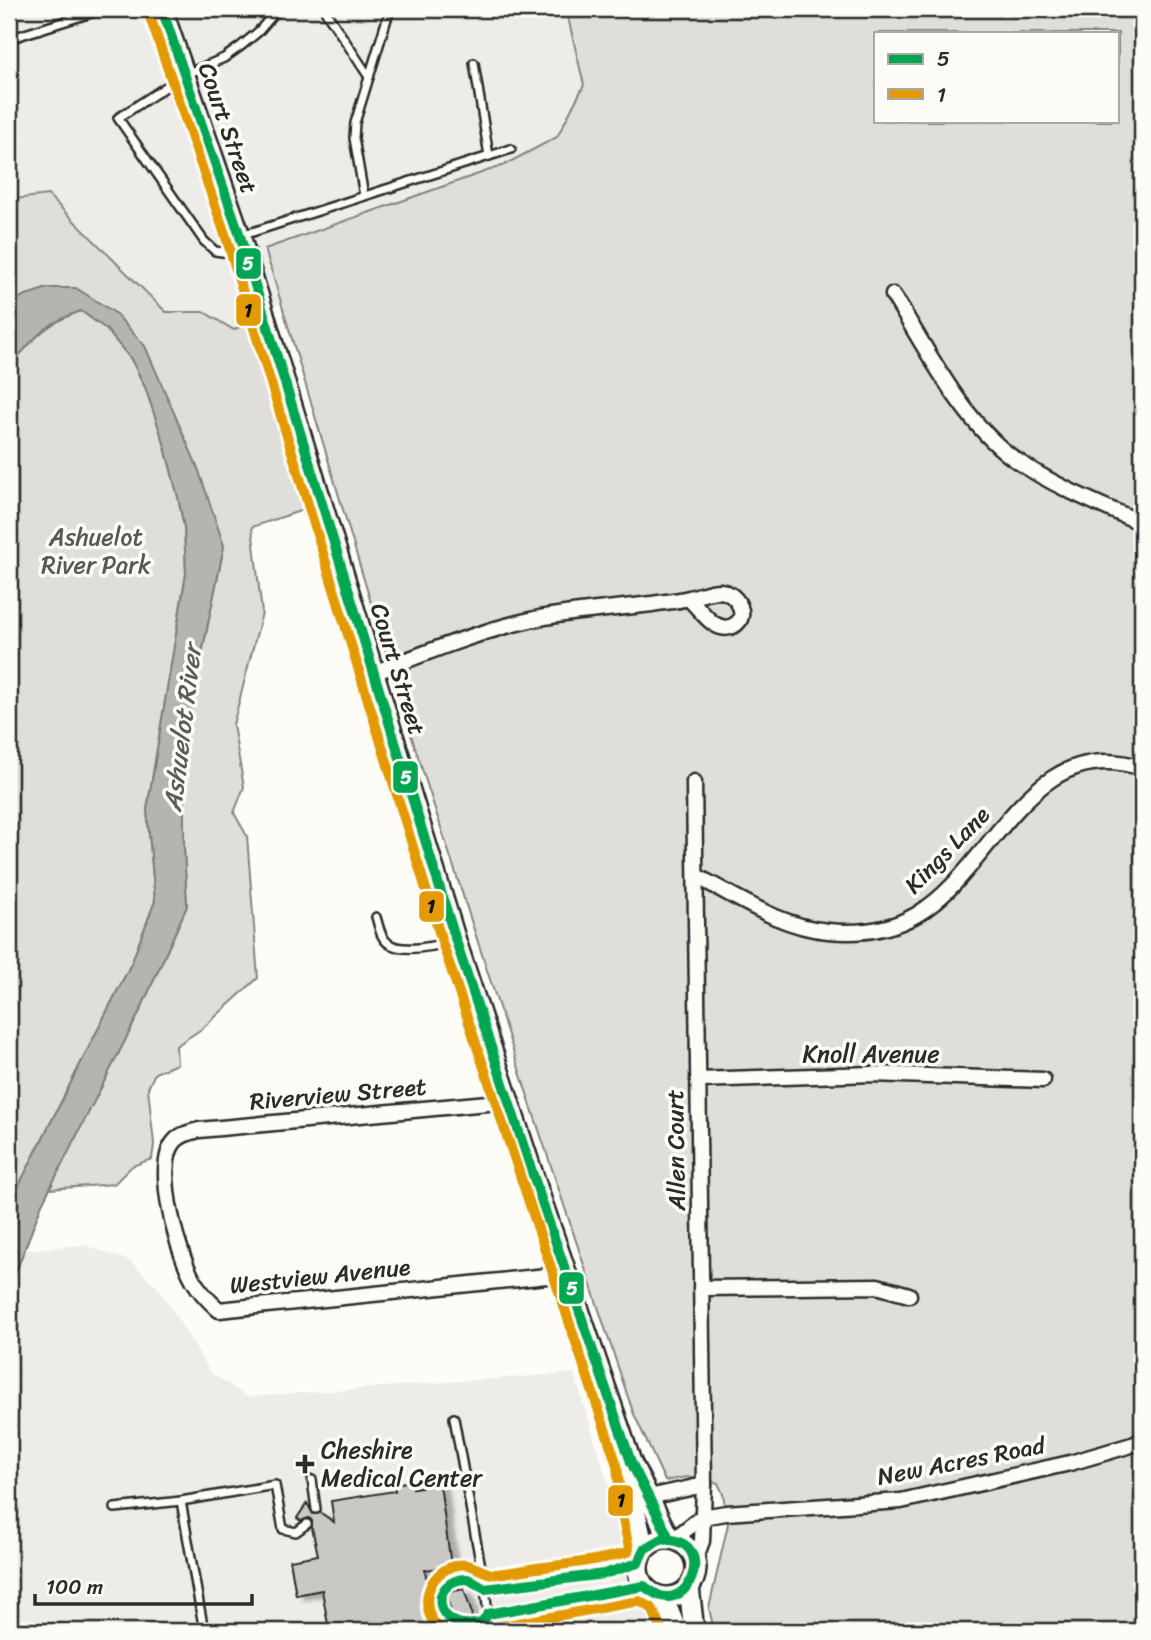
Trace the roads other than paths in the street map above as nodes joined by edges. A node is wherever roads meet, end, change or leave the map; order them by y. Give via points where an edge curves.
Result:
1 (104, 9) edge
2 (162, 9) edge
3 (278, 9) edge
4 (324, 9) edge
5 (390, 9) edge
6 (12, 38) dead end
7 (474, 63) dead end
8 (184, 75) junction
9 (369, 78) junction
10 (511, 149) dead end
11 (489, 156) junction
12 (364, 196) junction
13 (242, 246) junction
14 (893, 295) dead end
15 (1142, 523) edge
16 (689, 598) dead end
17 (374, 673) junction
18 (1142, 768) edge
19 (694, 782) dead end
20 (696, 876) junction
21 (376, 917) dead end
22 (456, 941) junction
23 (698, 1080) junction
24 (1043, 1080) dead end
25 (509, 1101) junction
26 (174, 1141) joint
27 (566, 1274) junction
28 (701, 1288) junction
29 (909, 1295) dead end
30 (454, 1418) dead end
31 (1142, 1440) edge
32 (631, 1462) junction
33 (312, 1480) dead end
34 (704, 1485) junction
35 (649, 1497) junction
36 (181, 1502) junction
37 (115, 1508) dead end
38 (316, 1509) dead end
39 (702, 1517) junction
40 (307, 1524) dead end
41 (671, 1539) junction
42 (641, 1556) junction
43 (695, 1560) junction
44 (644, 1586) junction
45 (689, 1587) junction
46 (485, 1590) junction
47 (663, 1597) junction
48 (488, 1614) junction
49 (204, 1631) edge
50 (490, 1631) edge
51 (677, 1631) edge
52 (694, 1631) edge

1 - 6 lane
2 - 8 main road, Court Street
3 - 8 lane via 258,32 224,58
4 - 9 lane
5 - 9 lane
7 - 11 lane
8 - 13 main road, Court Street
8 - 13 lane via 118,118 204,241 215,251
9 - 12 lane via 354,138
10 - 11 lane
11 - 12 lane
12 - 13 lane
13 - 17 main road, Court Street
14 - 15 street via 973,419 1011,457 1073,493
16 - 17 street via 528,620 432,649
17 - 22 main road, Court Street
18 - 20 street, Kings Lane via 1098,760 1048,781 1029,796 947,891 917,915 893,926 846,932 797,924
19 - 20 street, Allen Court
20 - 23 street, Allen Court
21 - 22 lane via 381,934 397,947
22 - 25 main road, Court Street
23 - 24 street, Knoll Avenue via 872,1074
23 - 28 street, Allen Court
25 - 26 street, Riverview Street via 199,1130
25 - 27 main road, Court Street
26 - 27 street, Westview Avenue via 166,1173 174,1229 196,1285 219,1310
27 - 32 main road, Court Street
28 - 29 street via 877,1286
28 - 34 street, Allen Court
30 - 46 lane
31 - 39 street, New Acres Road via 1070,1463 901,1501
32 - 35 main road, Court Street
32 - 42 main road, Court Street
33 - 38 lane
34 - 35 street
34 - 39 street, Allen Court
35 - 41 main road, Court Street
36 - 37 lane
36 - 40 lane via 275,1485 283,1530 296,1532
36 - 49 lane
39 - 41 street
39 - 43 street, Allen Court via 702,1541
41 - 42 main road via 655,1541
41 - 43 main road, Court Street via 687,1547
42 - 44 main road, Court Street
42 - 46 lane via 604,1574
43 - 45 main road
44 - 47 main road
44 - 48 lane
45 - 47 main road
45 - 52 main road
46 - 48 lane
46 - 48 lane via 470,1579 456,1579 444,1589 441,1609 446,1623 464,1629 482,1623
47 - 51 main road
48 - 50 lane

